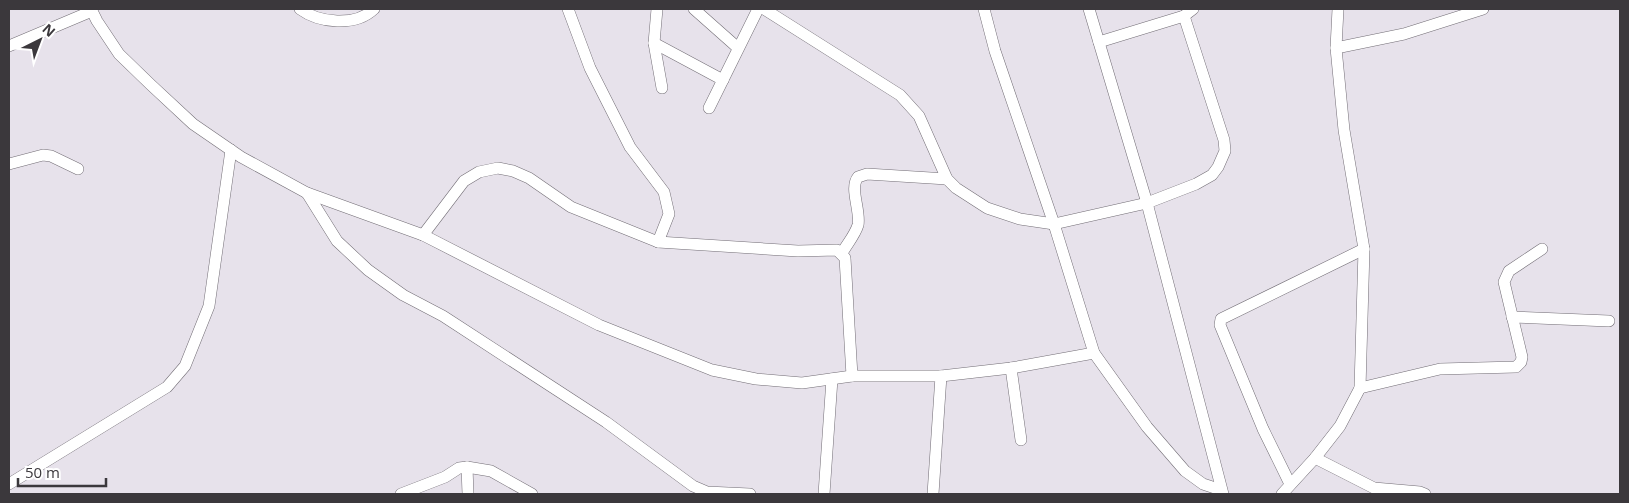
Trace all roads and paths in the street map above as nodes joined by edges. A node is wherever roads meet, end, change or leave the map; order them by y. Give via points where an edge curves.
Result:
1 (300, 9) edge
2 (374, 9) edge
3 (568, 9) edge
4 (657, 9) edge
5 (694, 9) edge
6 (758, 9) edge
7 (764, 9) edge
8 (984, 9) edge
9 (1089, 9) edge
10 (1338, 9) edge
11 (1483, 9) edge
12 (92, 10) edge
13 (1188, 13) edge
14 (1099, 42) junction
15 (654, 43) junction
16 (9, 46) edge
17 (738, 48) junction
18 (1336, 48) junction
19 (723, 80) junction
20 (662, 88) dead end
21 (709, 108) dead end
22 (231, 150) junction
23 (9, 164) edge
24 (78, 169) dead end
25 (947, 179) junction
26 (307, 193) junction
27 (1147, 203) junction
28 (1054, 224) junction
29 (423, 235) junction
30 (658, 242) junction
31 (1364, 249) junction
32 (1542, 249) dead end
33 (842, 253) junction
34 (1512, 317) junction
35 (1609, 321) dead end
36 (1094, 353) junction
37 (1011, 368) junction
38 (852, 376) junction
39 (941, 376) junction
40 (832, 379) junction
41 (1360, 388) junction
42 (1021, 440) dead end
43 (1315, 458) junction
44 (467, 467) junction
45 (9, 484) edge
46 (1290, 484) junction
47 (690, 490) edge
48 (1375, 491) edge
49 (1222, 492) edge
50 (404, 494) edge
51 (468, 494) edge
52 (532, 494) edge
53 (750, 494) edge
54 (824, 494) edge
55 (933, 494) edge
56 (1282, 494) edge
57 (1425, 494) edge

1 - 2 street via 320,19 340,21 357,18
3 - 30 street via 590,68 630,147 664,192 669,214
4 - 15 street
5 - 17 street
6 - 17 street
7 - 25 street via 900,95 919,116
8 - 28 street via 995,52
9 - 14 street
10 - 18 street
11 - 18 street via 1404,34
12 - 16 street
12 - 22 street via 120,54 193,124
13 - 14 street
13 - 27 street via 1225,151 1212,175
14 - 27 street
15 - 19 street
15 - 20 street
17 - 19 street
18 - 31 street via 1344,130
19 - 21 street
22 - 26 street
22 - 45 street via 208,306 185,366 167,386
23 - 24 street via 42,155
25 - 28 street via 987,208 1020,219
25 - 33 street via 862,175 855,186 858,226
26 - 29 street
26 - 47 street via 337,241 368,270 606,422
27 - 28 street
27 - 49 street
28 - 36 street
29 - 30 street via 464,181 479,172 498,168 513,170 529,178 571,207
29 - 40 street via 599,325 712,370 756,379 802,382
30 - 33 street via 798,251 837,250
31 - 41 street
31 - 46 street via 1221,319 1220,325 1262,429
32 - 34 street via 1505,276
33 - 38 street via 845,258
34 - 35 street
34 - 41 street via 1522,357 1516,367 1440,369
36 - 37 street
36 - 49 street via 1147,427 1185,471
37 - 39 street
37 - 42 street
38 - 39 street
38 - 40 street
39 - 55 street
40 - 54 street
41 - 43 street via 1340,426
43 - 46 street
43 - 48 street
44 - 50 street
44 - 51 street
44 - 52 street via 491,471
46 - 56 street
47 - 53 street
48 - 57 street

